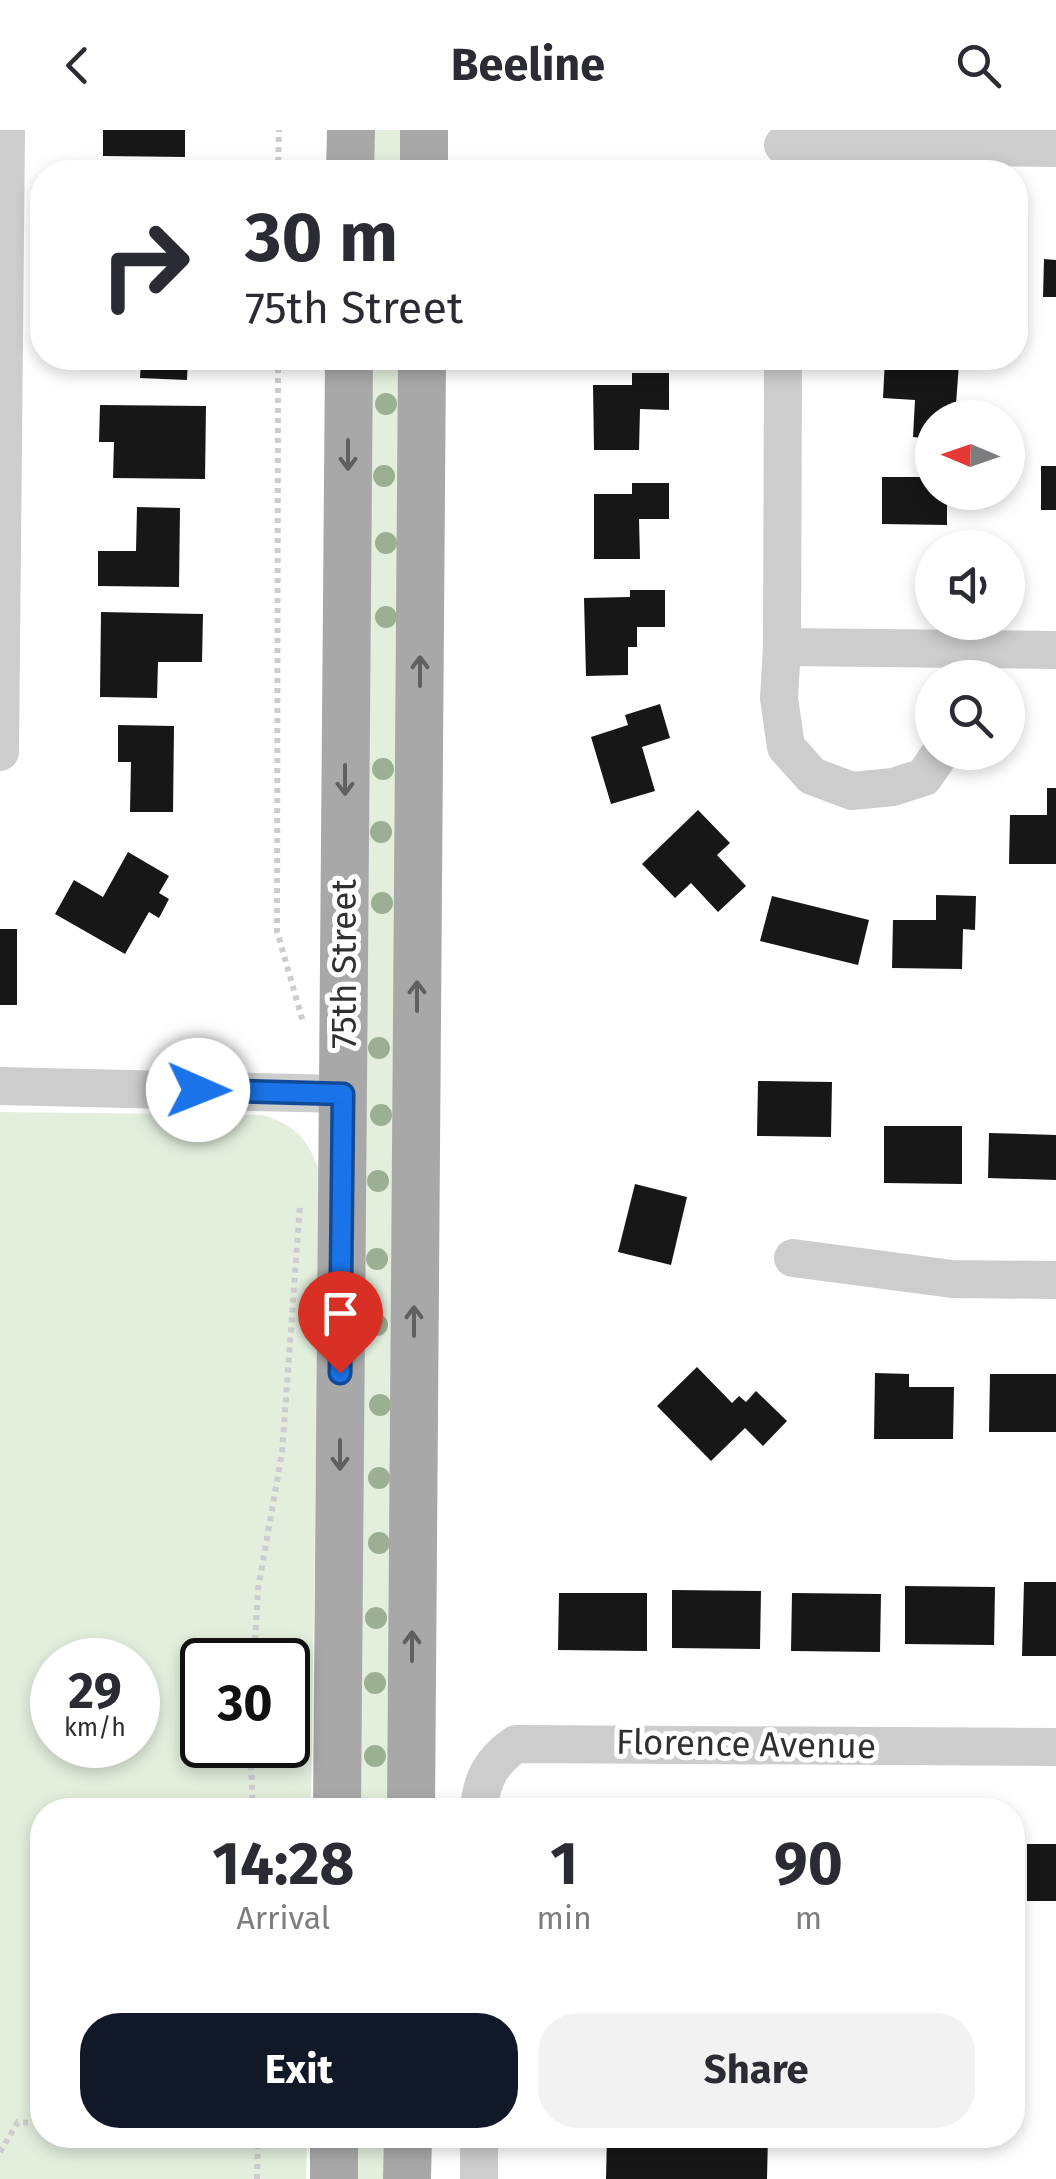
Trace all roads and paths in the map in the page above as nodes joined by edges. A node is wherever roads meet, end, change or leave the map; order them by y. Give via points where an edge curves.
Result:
1 (6, 130) edge
2 (278, 130) edge
3 (351, 130) edge
4 (424, 130) edge
5 (1056, 148) edge
6 (783, 149) edge
7 (278, 160) edge
8 (350, 160) edge
9 (424, 160) edge
10 (278, 370) edge
11 (349, 370) edge
12 (422, 370) edge
13 (782, 370) edge
14 (782, 647) junction
15 (1056, 650) edge
16 (921, 660) edge
17 (977, 660) edge
18 (0, 752) edge
19 (929, 770) edge
20 (308, 1040) dead end
21 (0, 1086) edge
22 (343, 1094) junction
23 (300, 1199) dead end
24 (793, 1258) dead end
25 (1056, 1280) edge
26 (255, 1638) edge
27 (1056, 1748) edge
28 (251, 1768) edge
29 (252, 1798) edge
30 (337, 1798) edge
31 (410, 1798) edge
32 (481, 1798) edge
33 (30, 2123) edge
34 (258, 2148) edge
35 (334, 2148) edge
36 (408, 2148) edge
37 (479, 2148) edge
38 (0, 2152) edge
39 (257, 2179) edge
40 (334, 2179) edge
41 (407, 2179) edge
42 (479, 2179) edge

1 - 18 street
2 - 7 path
3 - 8 main road
4 - 9 main road
5 - 6 street
10 - 20 path via 277,931
11 -> 22 main road, 75th Street
31 -> 12 main road, 75th Street
13 - 14 street
14 - 16 street
14 - 19 street via 779,698 786,747 812,776 852,791 893,786
15 - 17 street
21 - 22 street
22 -> 30 main road, 75th Street
23 - 26 path via 282,1453
24 - 25 street via 952,1279
27 - 32 street, Florence Avenue via 516,1744 490,1767
28 - 29 path
33 - 38 path via 18,2122
34 - 39 path
35 - 40 main road
36 - 41 main road
37 - 42 street

